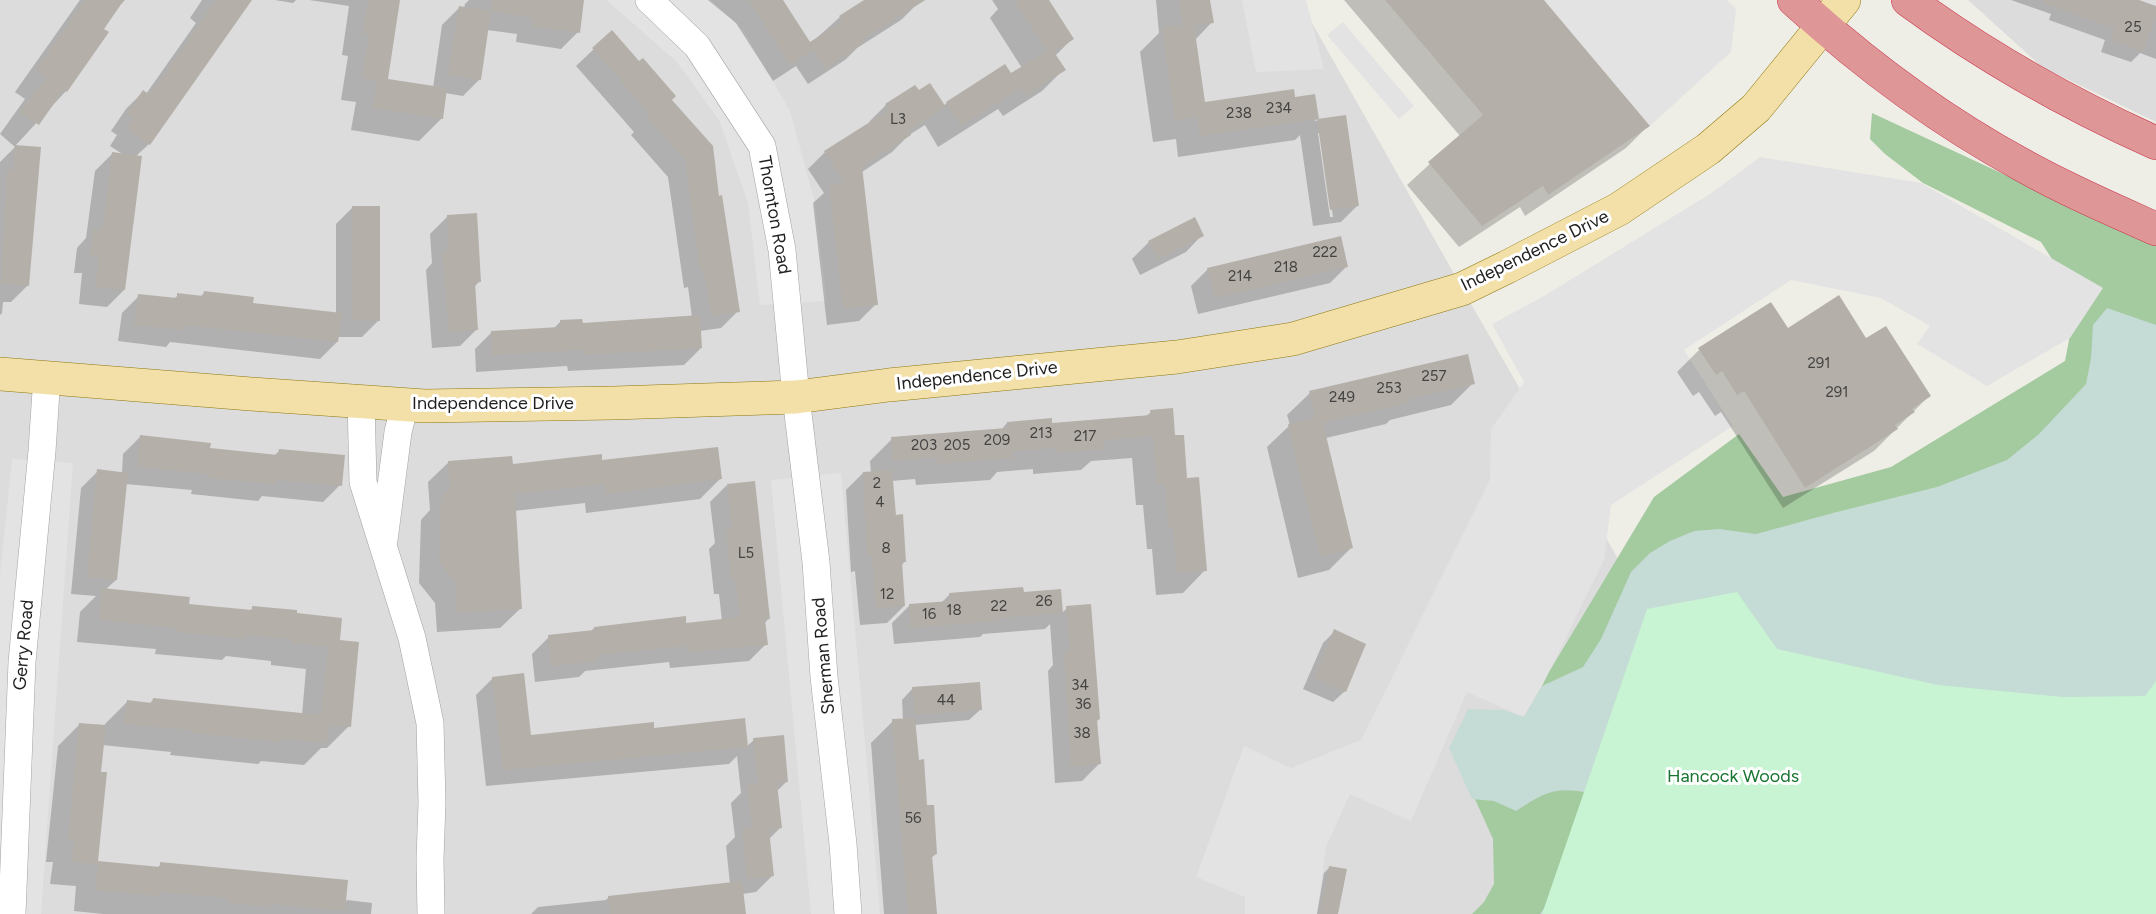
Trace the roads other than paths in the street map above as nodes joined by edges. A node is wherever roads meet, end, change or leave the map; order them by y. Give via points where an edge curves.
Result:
1 (650, 0) edge
2 (1794, 0) edge
3 (1844, 0) edge
4 (1908, 0) edge
5 (1823, 25) junction
6 (2156, 143) edge
7 (2156, 229) edge
8 (0, 374) edge
9 (47, 376) junction
10 (796, 397) junction
11 (361, 401) junction
12 (405, 404) junction
13 (383, 548) junction
14 (12, 914) edge
15 (431, 914) edge
16 (848, 914) edge

1 - 10 street, Thornton Road via 697,46 762,146 782,250
2 - 5 highway
3 - 5 main road, Independence Drive
4 - 6 highway via 2013,71
5 - 7 highway via 1919,100 2002,154
5 - 10 main road, Independence Drive via 1756,108 1708,149 1620,208 1462,289 1293,339 1177,357
8 - 9 main road, Independence Drive
9 - 11 main road, Independence Drive
9 - 14 street, Gerry Road via 21,662
10 - 12 main road, Independence Drive
10 - 16 street, Sherman Road via 816,562
11 - 12 main road, Independence Drive
11 - 13 street via 363,482
12 - 13 street
13 - 15 street via 412,638 430,723

